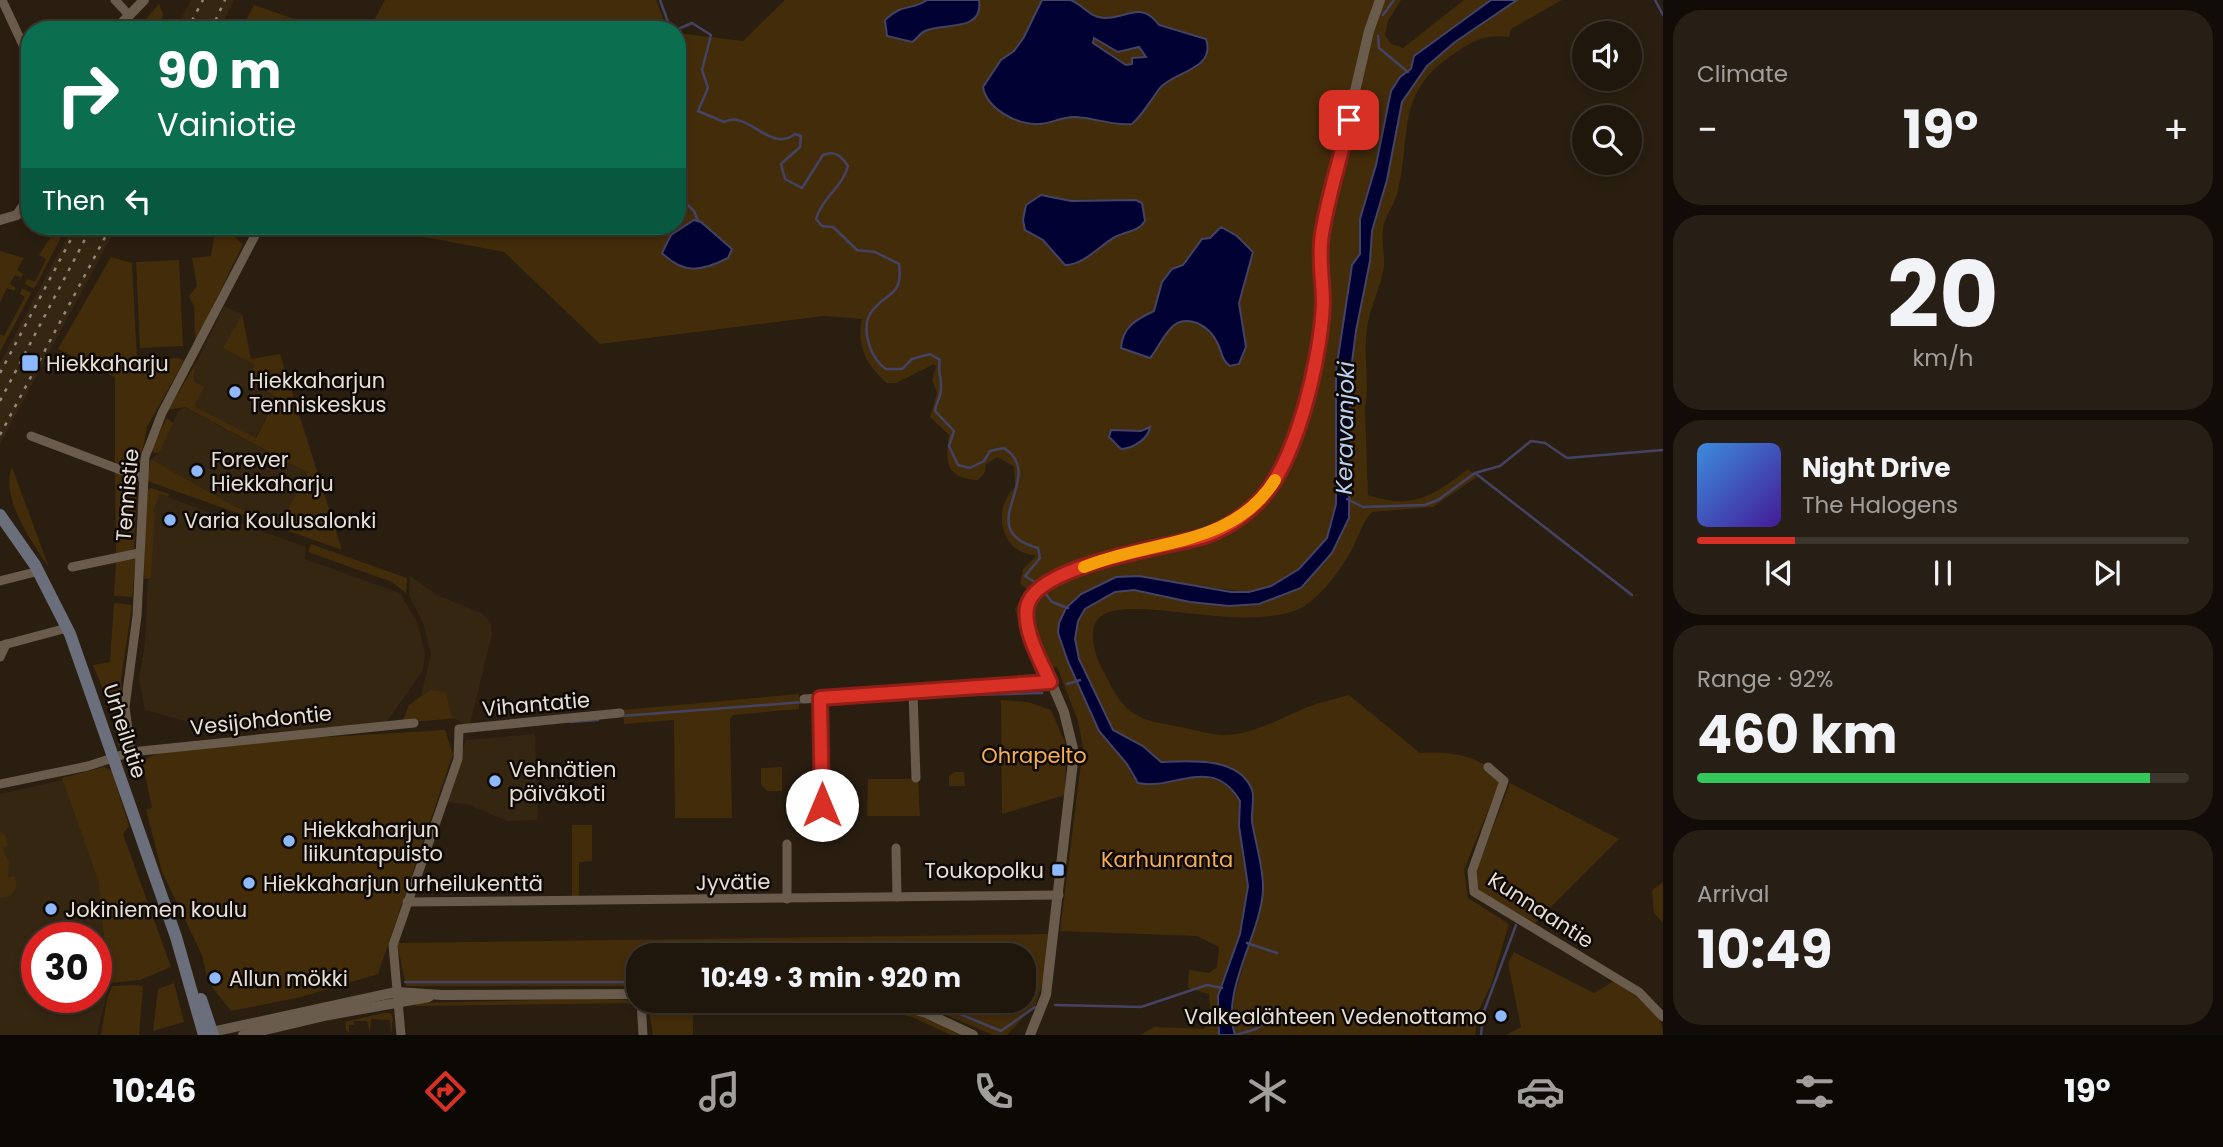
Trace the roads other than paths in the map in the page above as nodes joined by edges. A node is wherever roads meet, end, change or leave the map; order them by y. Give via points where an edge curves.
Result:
1 (2, 0) edge
2 (115, 0) edge
3 (144, 0) edge
4 (1380, 0) edge
5 (129, 15) junction
6 (123, 21) edge
7 (21, 41) edge
8 (21, 209) edge
9 (0, 220) edge
10 (255, 235) edge
11 (32, 436) dead end
12 (142, 478) junction
13 (0, 515) edge
14 (139, 553) junction
15 (72, 567) dead end
16 (39, 571) junction
17 (0, 581) edge
18 (67, 628) junction
19 (3, 645) edge
20 (0, 657) edge
21 (1050, 682) junction
22 (914, 693) junction
23 (820, 698) junction
24 (804, 699) dead end
25 (620, 713) dead end
26 (414, 723) dead end
27 (131, 752) junction
28 (114, 759) junction
29 (1488, 766) dead end
30 (916, 778) dead end
31 (0, 784) edge
32 (822, 805) dead end
33 (787, 844) dead end
34 (896, 848) dead end
35 (1059, 895) junction
36 (897, 897) junction
37 (787, 899) junction
38 (407, 902) junction
39 (626, 994) edge
40 (397, 997) junction
41 (642, 1013) edge
42 (926, 1013) edge
43 (1663, 1017) edge
44 (205, 1034) edge
45 (243, 1035) edge
46 (401, 1035) edge
47 (643, 1035) edge
48 (973, 1035) edge
49 (1030, 1035) edge

1 - 7 street
2 - 5 street
3 - 5 street
4 - 21 street via 1322,233 1323,301 1317,345 1296,435 1281,471 1259,500 1219,530 1110,557 1037,591 1027,606 1028,623
5 - 6 street
8 - 9 street
10 - 12 street, Tennistie via 162,413 150,440
11 - 12 street
12 - 14 street, Tennistie
13 - 16 main road, Urheilutie
14 - 15 street
14 - 27 street, Tennistie via 125,707
16 - 17 street
16 - 18 main road, Urheilutie
18 - 19 street
18 - 28 main road, Urheilutie
19 - 20 street
21 - 22 street
21 - 35 street via 1064,712 1074,753
22 - 23 street
22 - 30 street
23 - 24 street
23 - 32 street
25 - 38 street, Vihantatie via 462,728 457,733 458,759
26 - 27 street, Vesijohdontie
27 - 28 street, Vesijohdontie
28 - 31 street, Vesijohdontie
28 - 44 main road, Urheilutie
29 - 43 street, Kunnaantie via 1504,781 1472,871 1474,892 1639,992
33 - 37 street
34 - 36 street
35 - 36 street, Jyvätie
35 - 49 street via 1046,995
36 - 37 street, Jyvätie
37 - 38 street, Jyvätie
38 - 40 street via 393,946
39 - 40 street
40 - 44 street
40 - 45 street
40 - 46 street
41 - 47 street
42 - 48 street

